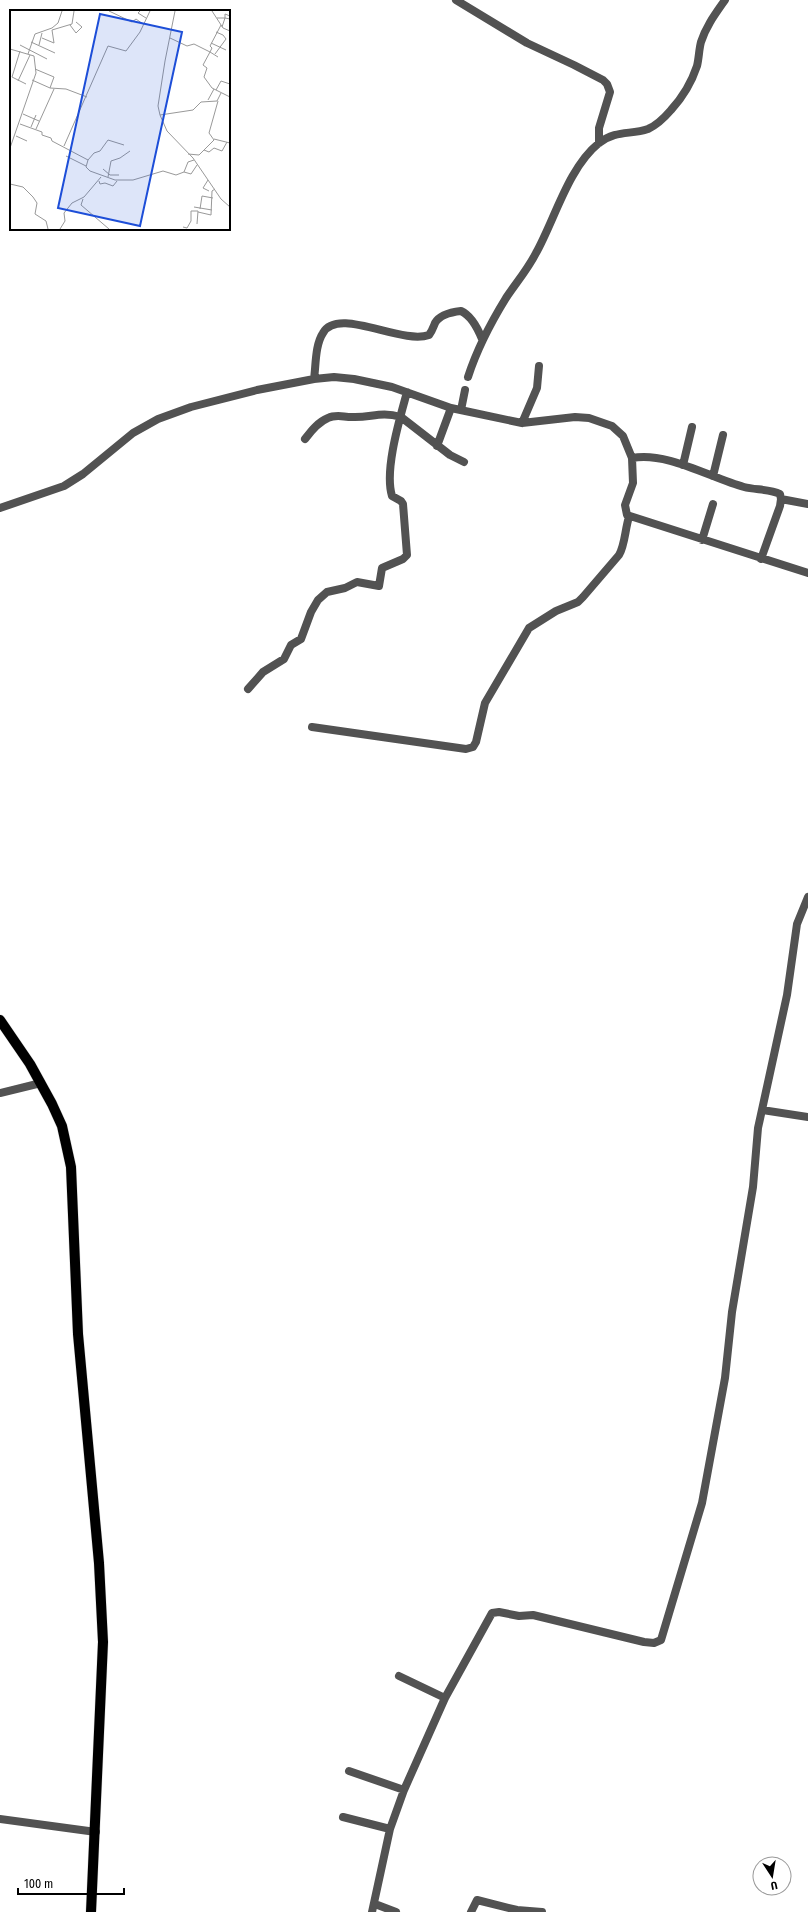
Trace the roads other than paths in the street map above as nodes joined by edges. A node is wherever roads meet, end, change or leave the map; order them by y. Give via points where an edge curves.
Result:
1 (456, 0) edge
2 (725, 0) edge
3 (599, 143) junction
4 (482, 339) junction
5 (539, 366) dead end
6 (468, 377) dead end
7 (314, 379) junction
8 (465, 390) dead end
9 (407, 392) junction
10 (451, 408) junction
11 (460, 410) junction
12 (401, 417) junction
13 (522, 423) junction
14 (692, 427) dead end
15 (723, 435) dead end
16 (305, 439) dead end
17 (437, 446) junction
18 (632, 458) junction
19 (464, 462) dead end
20 (683, 465) junction
21 (713, 476) junction
22 (781, 499) junction
23 (713, 504) dead end
24 (808, 504) edge
25 (0, 508) edge
26 (629, 517) junction
27 (702, 540) junction
28 (761, 559) junction
29 (808, 573) edge
30 (248, 689) dead end
31 (312, 727) dead end
32 (808, 897) edge
33 (0, 1020) edge
34 (41, 1083) junction
35 (0, 1093) edge
36 (762, 1110) junction
37 (808, 1117) edge
38 (399, 1676) dead end
39 (445, 1698) junction
40 (349, 1772) dead end
41 (404, 1790) junction
42 (343, 1817) dead end
43 (0, 1819) edge
44 (390, 1829) junction
45 (96, 1832) junction
46 (375, 1904) junction
47 (91, 1912) edge
48 (372, 1912) edge
49 (396, 1912) edge
50 (471, 1912) edge
51 (542, 1912) edge

1 - 3 street via 527,42 574,64 607,84 610,92 599,128
2 - 3 street via 706,28 690,83 672,110 657,124 614,134
3 - 4 street via 585,158 568,186 536,255
4 - 6 street
4 - 7 street via 476,326 461,311 441,317 429,335 417,338 348,323 335,324 322,333
5 - 13 street via 537,388
7 - 9 street via 354,379
7 - 25 street via 244,393 158,419 133,433 83,474 64,486
8 - 11 street
9 - 10 street
9 - 12 street
10 - 11 street
10 - 17 street
11 - 13 street
12 - 16 street via 384,413 353,417 338,415 327,418 317,425
12 - 17 street
12 - 30 street via 392,457 390,484 392,496 402,504 407,554 403,560 382,568 380,584 377,587 357,582 322,595 310,612 301,639 291,645 284,659 263,672
13 - 18 street via 562,417 589,418 617,430 627,443
14 - 20 street
15 - 21 street
17 - 19 street
18 - 20 street via 644,456
18 - 26 street via 633,483 625,505
20 - 21 street
21 - 22 street via 745,487 778,493
22 - 24 street
22 - 28 street
23 - 27 street
26 - 27 street
26 - 31 street via 619,555 583,597 529,628 485,703 473,747 466,749
27 - 28 street
28 - 29 street
32 - 36 street via 797,924 787,995
33 - 34 main road
34 - 35 street
34 - 45 main road via 62,1126 73,1187 78,1334 99,1563 103,1642
36 - 37 street
36 - 39 street via 751,1205 732,1312 725,1378 702,1503 661,1640 654,1643 644,1642 533,1615 519,1616 495,1612 489,1616
38 - 39 street
39 - 41 street
40 - 41 street
41 - 44 street
42 - 44 street
43 - 45 street
44 - 46 street
45 - 47 main road
46 - 48 street
46 - 49 street
50 - 51 street via 477,1900 517,1910

